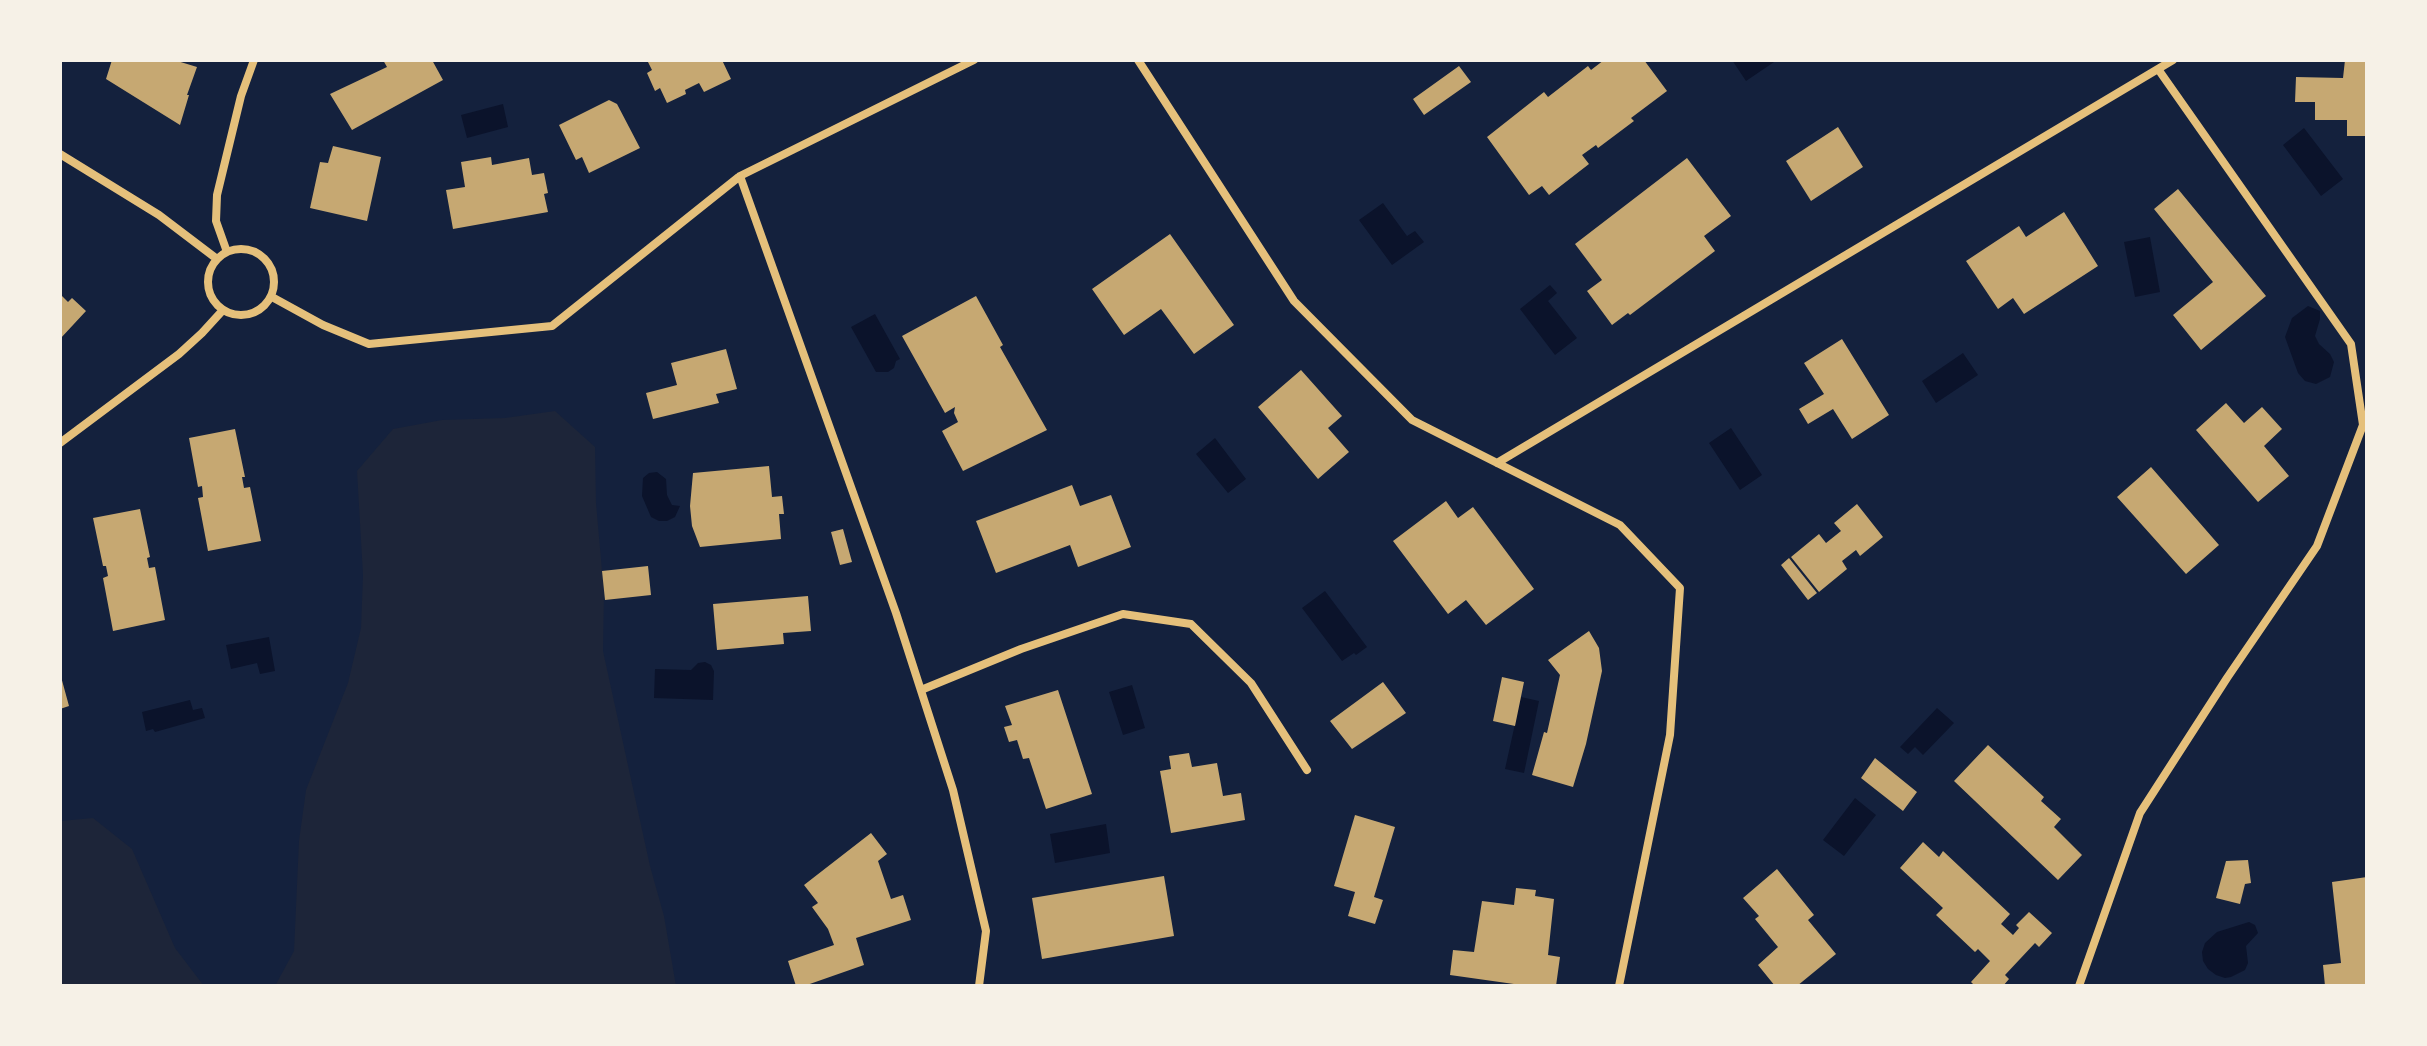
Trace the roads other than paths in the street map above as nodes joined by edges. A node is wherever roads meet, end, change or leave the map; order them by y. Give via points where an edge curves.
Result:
1 (254, 60) edge
2 (974, 60) edge
3 (1138, 60) edge
4 (2173, 60) edge
5 (2158, 69) junction
6 (60, 154) edge
7 (740, 176) junction
8 (227, 252) junction
9 (217, 259) junction
10 (272, 297) junction
11 (223, 310) junction
12 (60, 443) edge
13 (1497, 463) junction
14 (921, 690) junction
15 (1307, 770) dead end
16 (979, 986) edge
17 (1619, 986) edge
18 (2079, 986) edge

1 - 8 street via 217,195 216,221
2 - 7 street
3 - 13 street via 1294,301 1412,420
4 - 5 street
5 - 13 street
5 - 18 street via 2351,344 2363,425 2317,546 2140,813
6 - 9 street via 159,215
7 - 10 street via 552,326 369,344
7 - 14 street
8 - 9 street
8 - 10 street via 252,250 267,261 274,278
9 - 11 street via 208,283
10 - 11 street via 253,314
11 - 12 street via 179,354
13 - 17 street via 1620,525 1680,588 1670,735
14 - 15 street via 1123,614 1191,624 1251,683
14 - 16 street via 953,790 986,931

